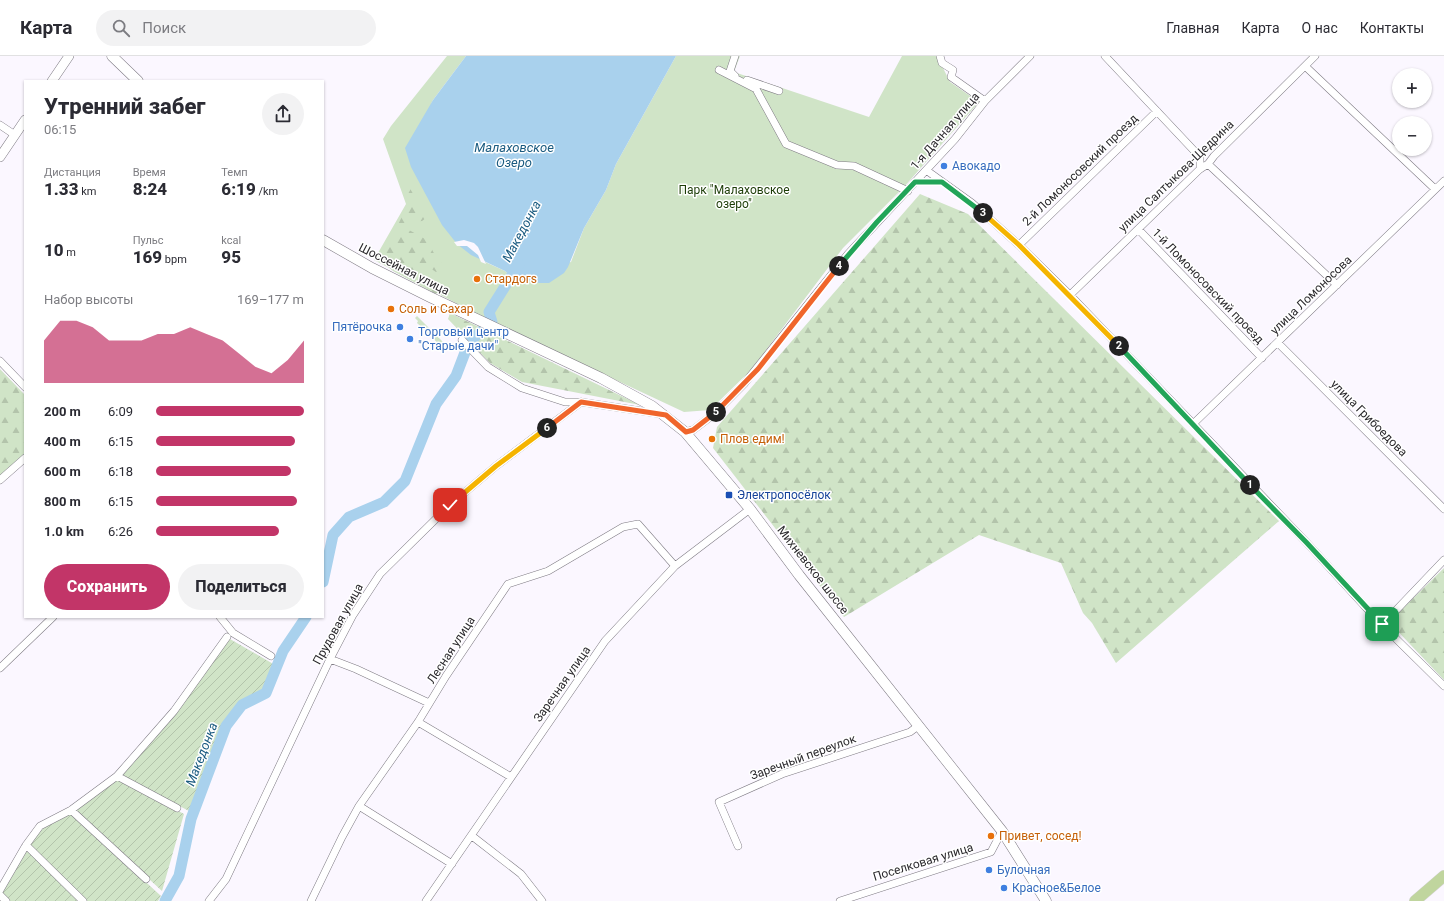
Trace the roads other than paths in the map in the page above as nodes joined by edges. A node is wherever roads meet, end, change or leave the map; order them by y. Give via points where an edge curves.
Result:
1 (68, 56) edge
2 (112, 56) edge
3 (735, 56) edge
4 (940, 56) edge
5 (1030, 56) edge
6 (1105, 56) edge
7 (1315, 56) edge
8 (1305, 66) junction
9 (719, 70) dead end
10 (53, 80) edge
11 (137, 80) edge
12 (779, 91) dead end
13 (985, 101) junction
14 (1157, 111) junction
15 (24, 121) edge
16 (0, 125) edge
17 (14, 135) junction
18 (1214, 156) junction
19 (0, 157) edge
20 (1200, 157) junction
21 (1208, 164) junction
22 (1200, 169) junction
23 (926, 170) junction
24 (1444, 181) edge
25 (915, 182) junction
26 (942, 182) junction
27 (1435, 189) junction
28 (908, 191) junction
29 (1138, 228) junction
30 (324, 241) edge
31 (1019, 245) junction
32 (1337, 285) junction
33 (1070, 294) junction
34 (496, 328) joint
35 (462, 340) dead end
36 (1278, 343) junction
37 (1262, 358) junction
38 (0, 361) edge
39 (24, 386) edge
40 (581, 402) junction
41 (666, 415) junction
42 (1193, 424) junction
43 (686, 432) junction
44 (24, 459) edge
45 (0, 480) edge
46 (750, 509) junction
47 (1444, 509) edge
48 (1444, 560) edge
49 (675, 566) junction
50 (52, 618) edge
51 (221, 618) edge
52 (1382, 624) junction
53 (227, 637) dead end
54 (271, 656) dead end
55 (330, 659) junction
56 (0, 668) edge
57 (1444, 686) edge
58 (430, 702) junction
59 (418, 722) junction
60 (918, 726) junction
61 (117, 776) junction
62 (511, 778) junction
63 (359, 806) junction
64 (177, 808) dead end
65 (71, 810) junction
66 (1002, 831) junction
67 (472, 836) junction
68 (26, 845) junction
69 (738, 846) dead end
70 (452, 864) junction
71 (1444, 876) edge
72 (146, 879) dead end
73 (0, 890) edge
74 (0, 895) edge
75 (6, 901) edge
76 (83, 901) edge
77 (209, 901) edge
78 (311, 901) edge
79 (426, 901) edge
80 (542, 901) edge
81 (840, 901) edge
82 (1046, 901) edge
83 (1415, 901) edge

1 - 10 street
2 - 11 main road
3 - 12 street via 730,71 733,76
4 - 13 street via 942,63 953,70 951,77
5 - 13 street, 1-я Дачная улица
6 - 14 street
7 - 8 street, улица Салтыкова-Щедрина
8 - 18 street, улица Салтыкова-Щедрина
8 - 27 street
9 - 28 street via 756,89 786,144 837,165 854,166
13 - 23 street, 1-я Дачная улица
14 - 20 street
14 - 31 street, 2-й Ломоносовский проезд
15 - 17 street
16 - 17 street
17 - 19 street
18 - 20 street
18 - 21 street, улица Салтыкова-Щедрина
20 - 22 street
21 - 22 street, улица Салтыкова-Щедрина
21 - 32 street
22 - 29 street, улица Салтыкова-Щедрина
23 - 25 street, 1-я Дачная улица
23 - 26 street
24 - 27 street, улица Ломоносова
25 - 26 street
25 - 28 street, 1-я Дачная улица
26 - 31 street via 972,203
27 - 32 street, улица Ломоносова
28 - 43 street, 1-я Дачная улица via 848,254 744,384 714,414 693,430
29 - 33 street, улица Салтыкова-Щедрина
29 - 37 street, 1-й Ломоносовский проезд
30 - 34 main road, Шоссейная улица via 372,268
31 - 33 street
32 - 36 street, улица Ломоносова
33 - 42 street
34 - 41 main road, Михневское шоссе via 594,375
35 - 40 street via 488,367 522,388 565,402
36 - 37 street, улица Ломоносова
36 - 47 street, улица Грибоедова
37 - 42 street, улица Ломоносова
38 - 39 street
40 - 41 street
40 - 55 street, Прудовая улица via 450,505 391,561 369,589
41 - 43 main road, Михневское шоссе
42 - 52 street
43 - 46 main road, Михневское шоссе
44 - 45 street
46 - 49 street, Заречная улица
46 - 60 main road, Михневское шоссе
48 - 52 street
49 - 58 street, Лесная улица via 638,524 630,524 548,571 508,584
49 - 62 street, Заречная улица via 605,641
50 - 56 street
51 - 54 street via 233,633
52 - 57 street
53 - 61 street via 174,711
55 - 58 street
55 - 77 street, Прудовая улица via 226,879
58 - 59 street, Лесная улица
59 - 62 street
59 - 63 street, Лесная улица
60 - 66 main road, Михневское шоссе
60 - 69 street, Заречный переулок via 910,732 782,774 718,802
61 - 64 street
61 - 65 street
62 - 67 street, Заречная улица
63 - 70 street
63 - 78 street, Лесная улица
65 - 68 street via 40,826
65 - 72 street
66 - 81 street, Поселковая улица via 990,852
66 - 82 main road, Михневское шоссе
67 - 70 street, Заречная улица
67 - 80 street via 520,874
68 - 73 street
68 - 76 street
70 - 79 street, Заречная улица
71 - 83 main road
74 - 75 street

